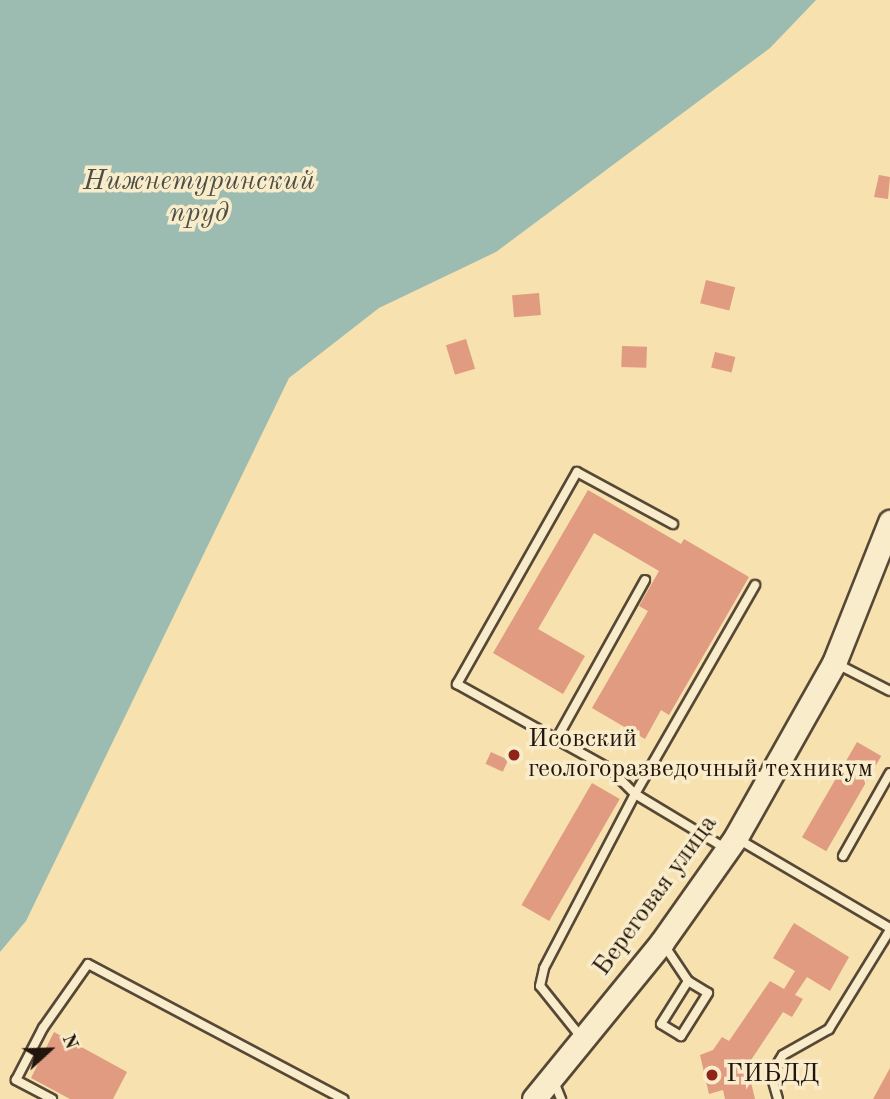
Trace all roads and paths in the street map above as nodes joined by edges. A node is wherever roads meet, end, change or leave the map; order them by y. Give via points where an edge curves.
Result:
1 (890, 522) edge
2 (673, 524) dead end
3 (645, 580) dead end
4 (754, 585) dead end
5 (834, 663) junction
6 (890, 691) edge
7 (556, 740) junction
8 (890, 773) edge
9 (635, 794) junction
10 (732, 843) junction
11 (843, 856) dead end
12 (890, 929) edge
13 (662, 942) junction
14 (688, 981) junction
15 (583, 1039) junction
16 (552, 1077) junction
17 (52, 1099) edge
18 (343, 1099) edge
19 (534, 1099) edge
20 (561, 1099) edge
21 (778, 1099) edge

1 - 5 street, Береговая улица
2 - 7 lane via 577,472 457,684
3 - 7 lane
4 - 9 lane
5 - 6 lane
5 - 10 street, Береговая улица
7 - 9 lane via 610,769
8 - 11 lane
9 - 10 lane
9 - 15 lane via 544,968 540,986
10 - 12 lane
10 - 13 street, Береговая улица
12 - 21 lane via 829,1029 783,1055 771,1074
13 - 14 lane
13 - 15 street, Береговая улица
14 - 14 lane via 708,993 681,1036 661,1024
15 - 16 street, Береговая улица
16 - 19 street, Береговая улица
16 - 20 lane
17 - 18 lane via 16,1080 43,1028 88,964

